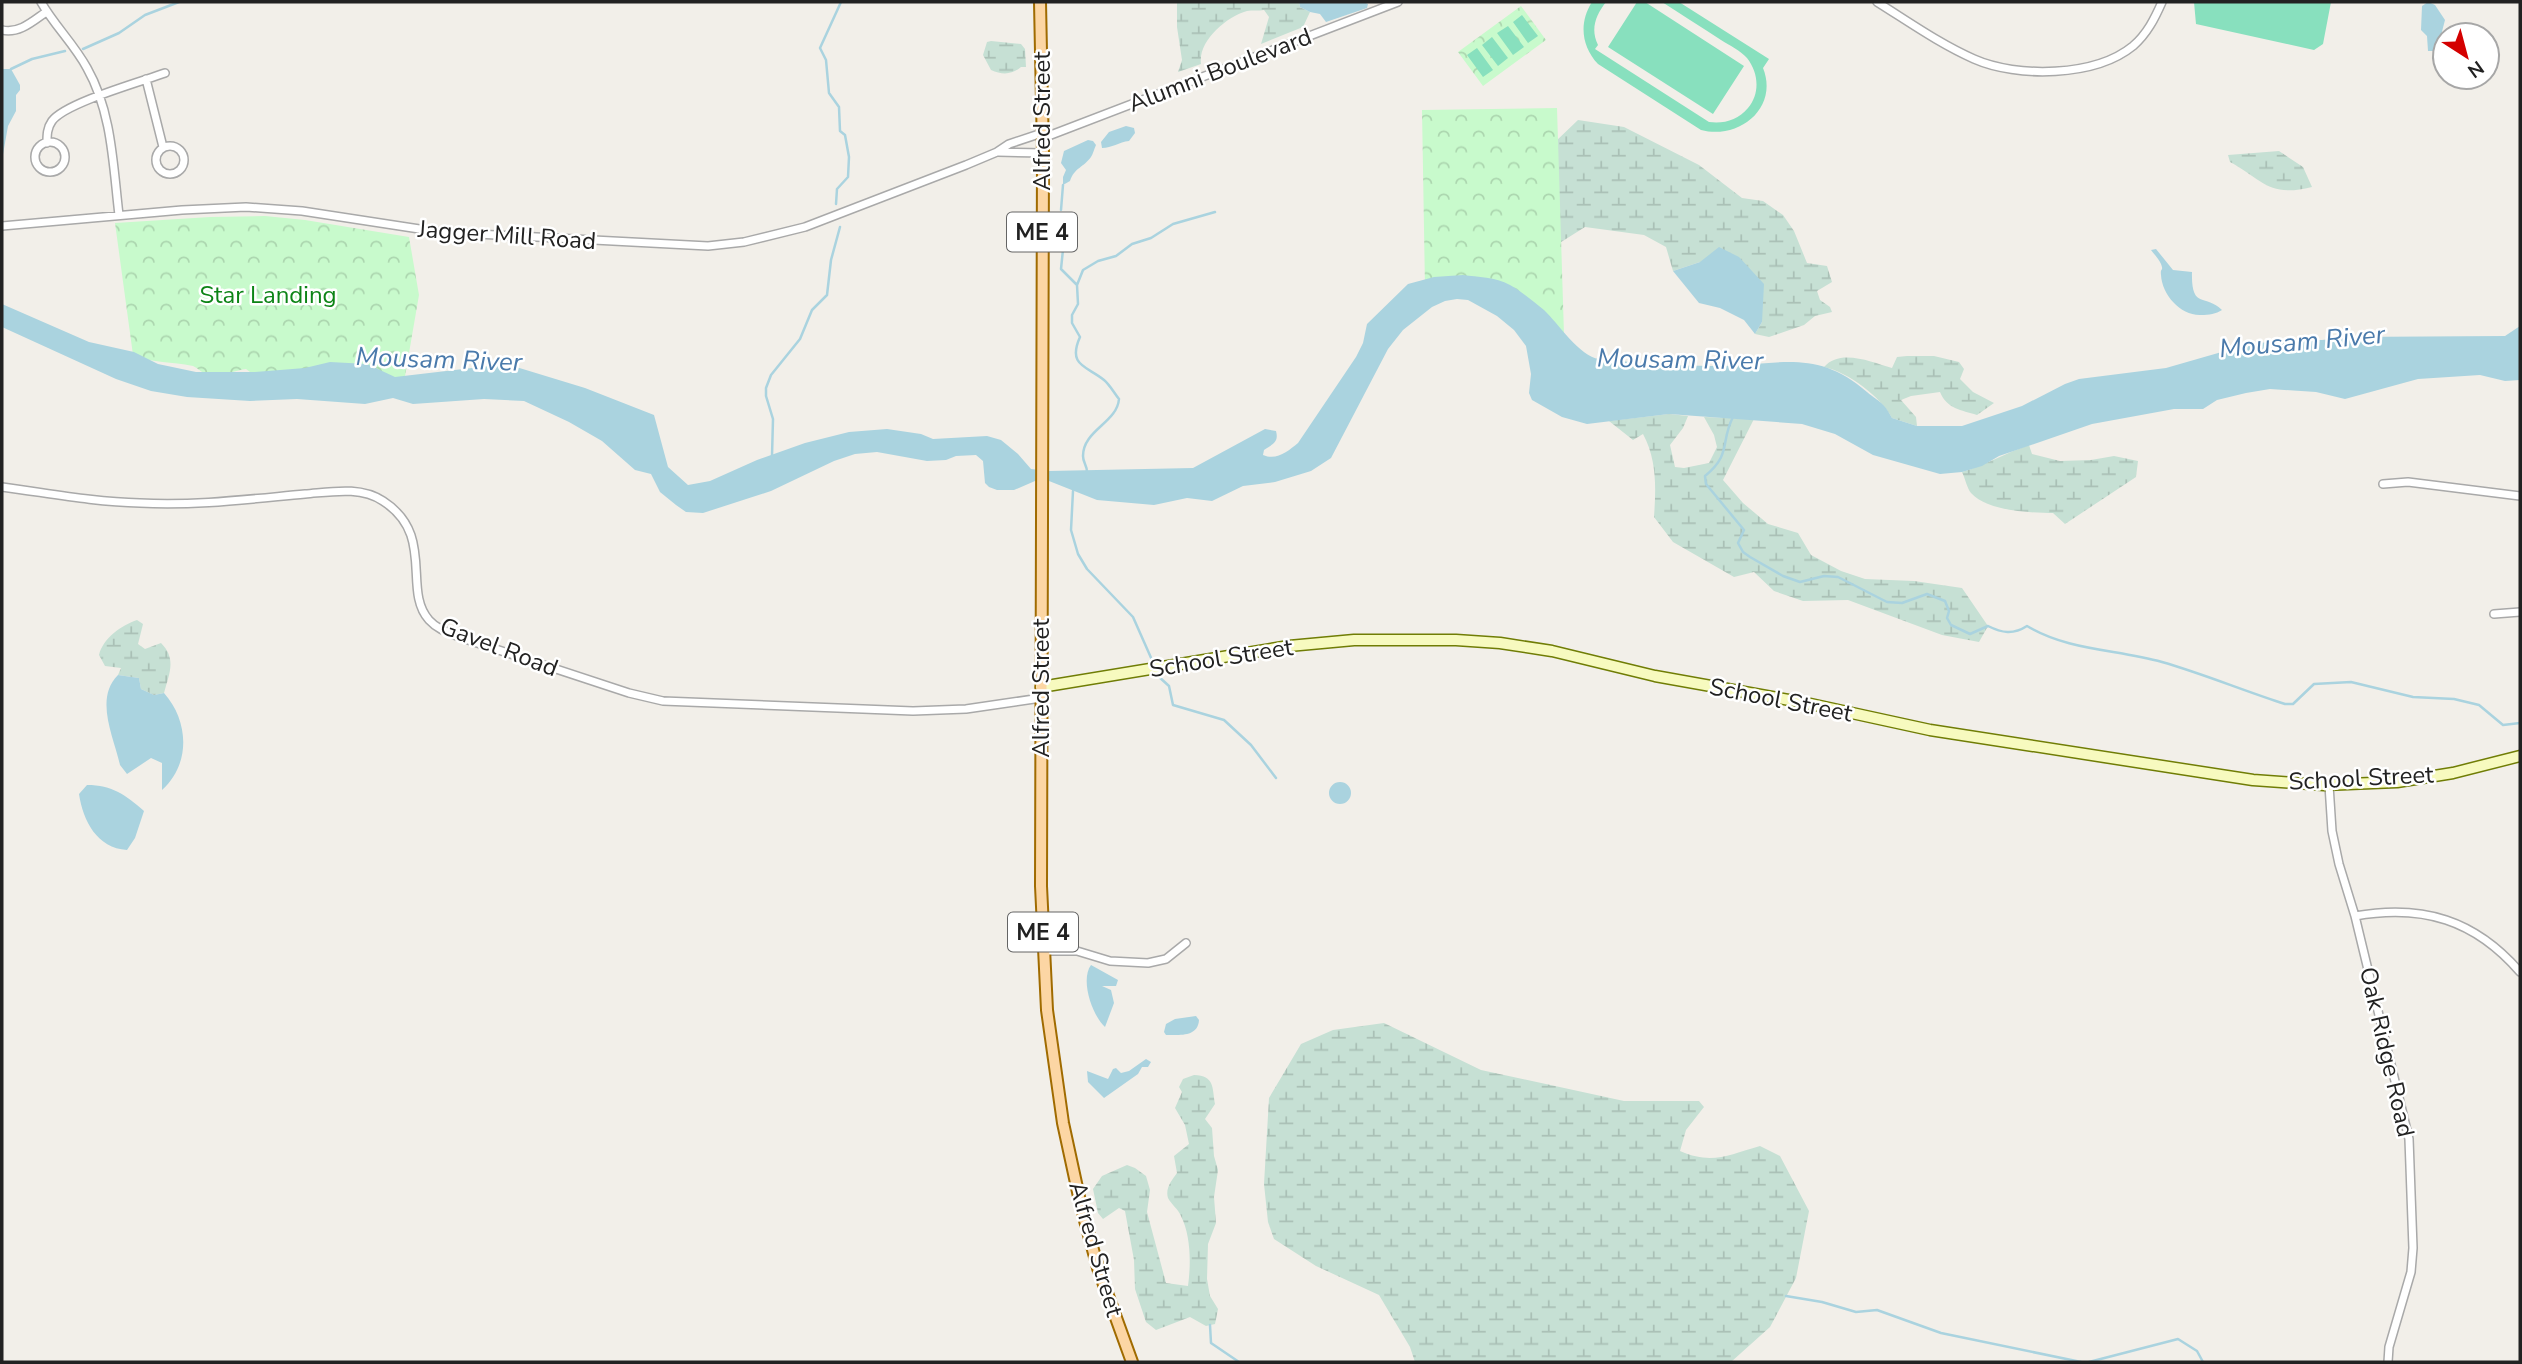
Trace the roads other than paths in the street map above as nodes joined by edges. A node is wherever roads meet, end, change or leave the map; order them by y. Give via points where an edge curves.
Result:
1 (40, 2) edge
2 (1040, 2) edge
3 (1398, 2) edge
4 (1877, 2) edge
5 (2162, 2) edge
6 (46, 12) junction
7 (2, 30) edge
8 (164, 73) dead end
9 (146, 79) junction
10 (100, 96) junction
11 (1042, 135) junction
12 (47, 143) junction
13 (163, 147) junction
14 (997, 152) junction
15 (1043, 153) junction
16 (119, 215) junction
17 (2, 226) edge
18 (2383, 484) dead end
19 (2, 487) edge
20 (2520, 495) edge
21 (2520, 612) edge
22 (2494, 614) dead end
23 (1041, 692) junction
24 (2520, 756) edge
25 (2329, 785) junction
26 (2355, 916) junction
27 (1186, 943) dead end
28 (1043, 951) junction
29 (2520, 972) edge
30 (1132, 1362) edge
31 (2388, 1362) edge

1 - 6 street
2 - 11 main road, Alfred Street / ME 4
3 - 11 street, Alumni Boulevard
4 - 5 street via 1974,60 2032,72 2079,68 2125,52 2147,32
6 - 7 street via 21,28
6 - 10 street via 80,56
8 - 9 street
9 - 10 street
9 - 13 street
10 - 12 street via 53,119
10 - 16 street
11 - 14 street, Jagger Mill Road
11 - 15 main road, Alfred Street / ME 4
12 - 12 street via 39,148 36,161 41,169 54,172 63,166 65,156 57,144
13 - 13 street via 155,159 158,169 176,173 184,162 183,153 172,145
14 - 15 street, Jagger Mill Road
14 - 16 street, Jagger Mill Road via 805,228 708,246 446,232 265,208
15 - 23 main road, Alfred Street / ME 4
16 - 17 street, Jagger Mill Road
18 - 20 street via 2408,482
19 - 23 street, Gavel Road via 141,503 340,492 371,495 397,512 408,528 421,606 436,627 645,698 913,711 966,709
21 - 22 street
23 - 25 street, School Street via 1289,646 1354,640 1500,643 1930,730 2253,780
23 - 28 main road, Alfred Street / ME 4
24 - 25 street, School Street via 2424,779
25 - 26 street, Oak Ridge Road via 2332,831
26 - 29 street via 2410,911 2447,920 2492,944
26 - 31 street, Oak Ridge Road via 2409,1139 2411,1272
27 - 28 street via 1166,959 1148,963 1110,961 1077,951
28 - 30 main road, Alfred Street / ME 4 via 1052,1054 1066,1138 1098,1268

